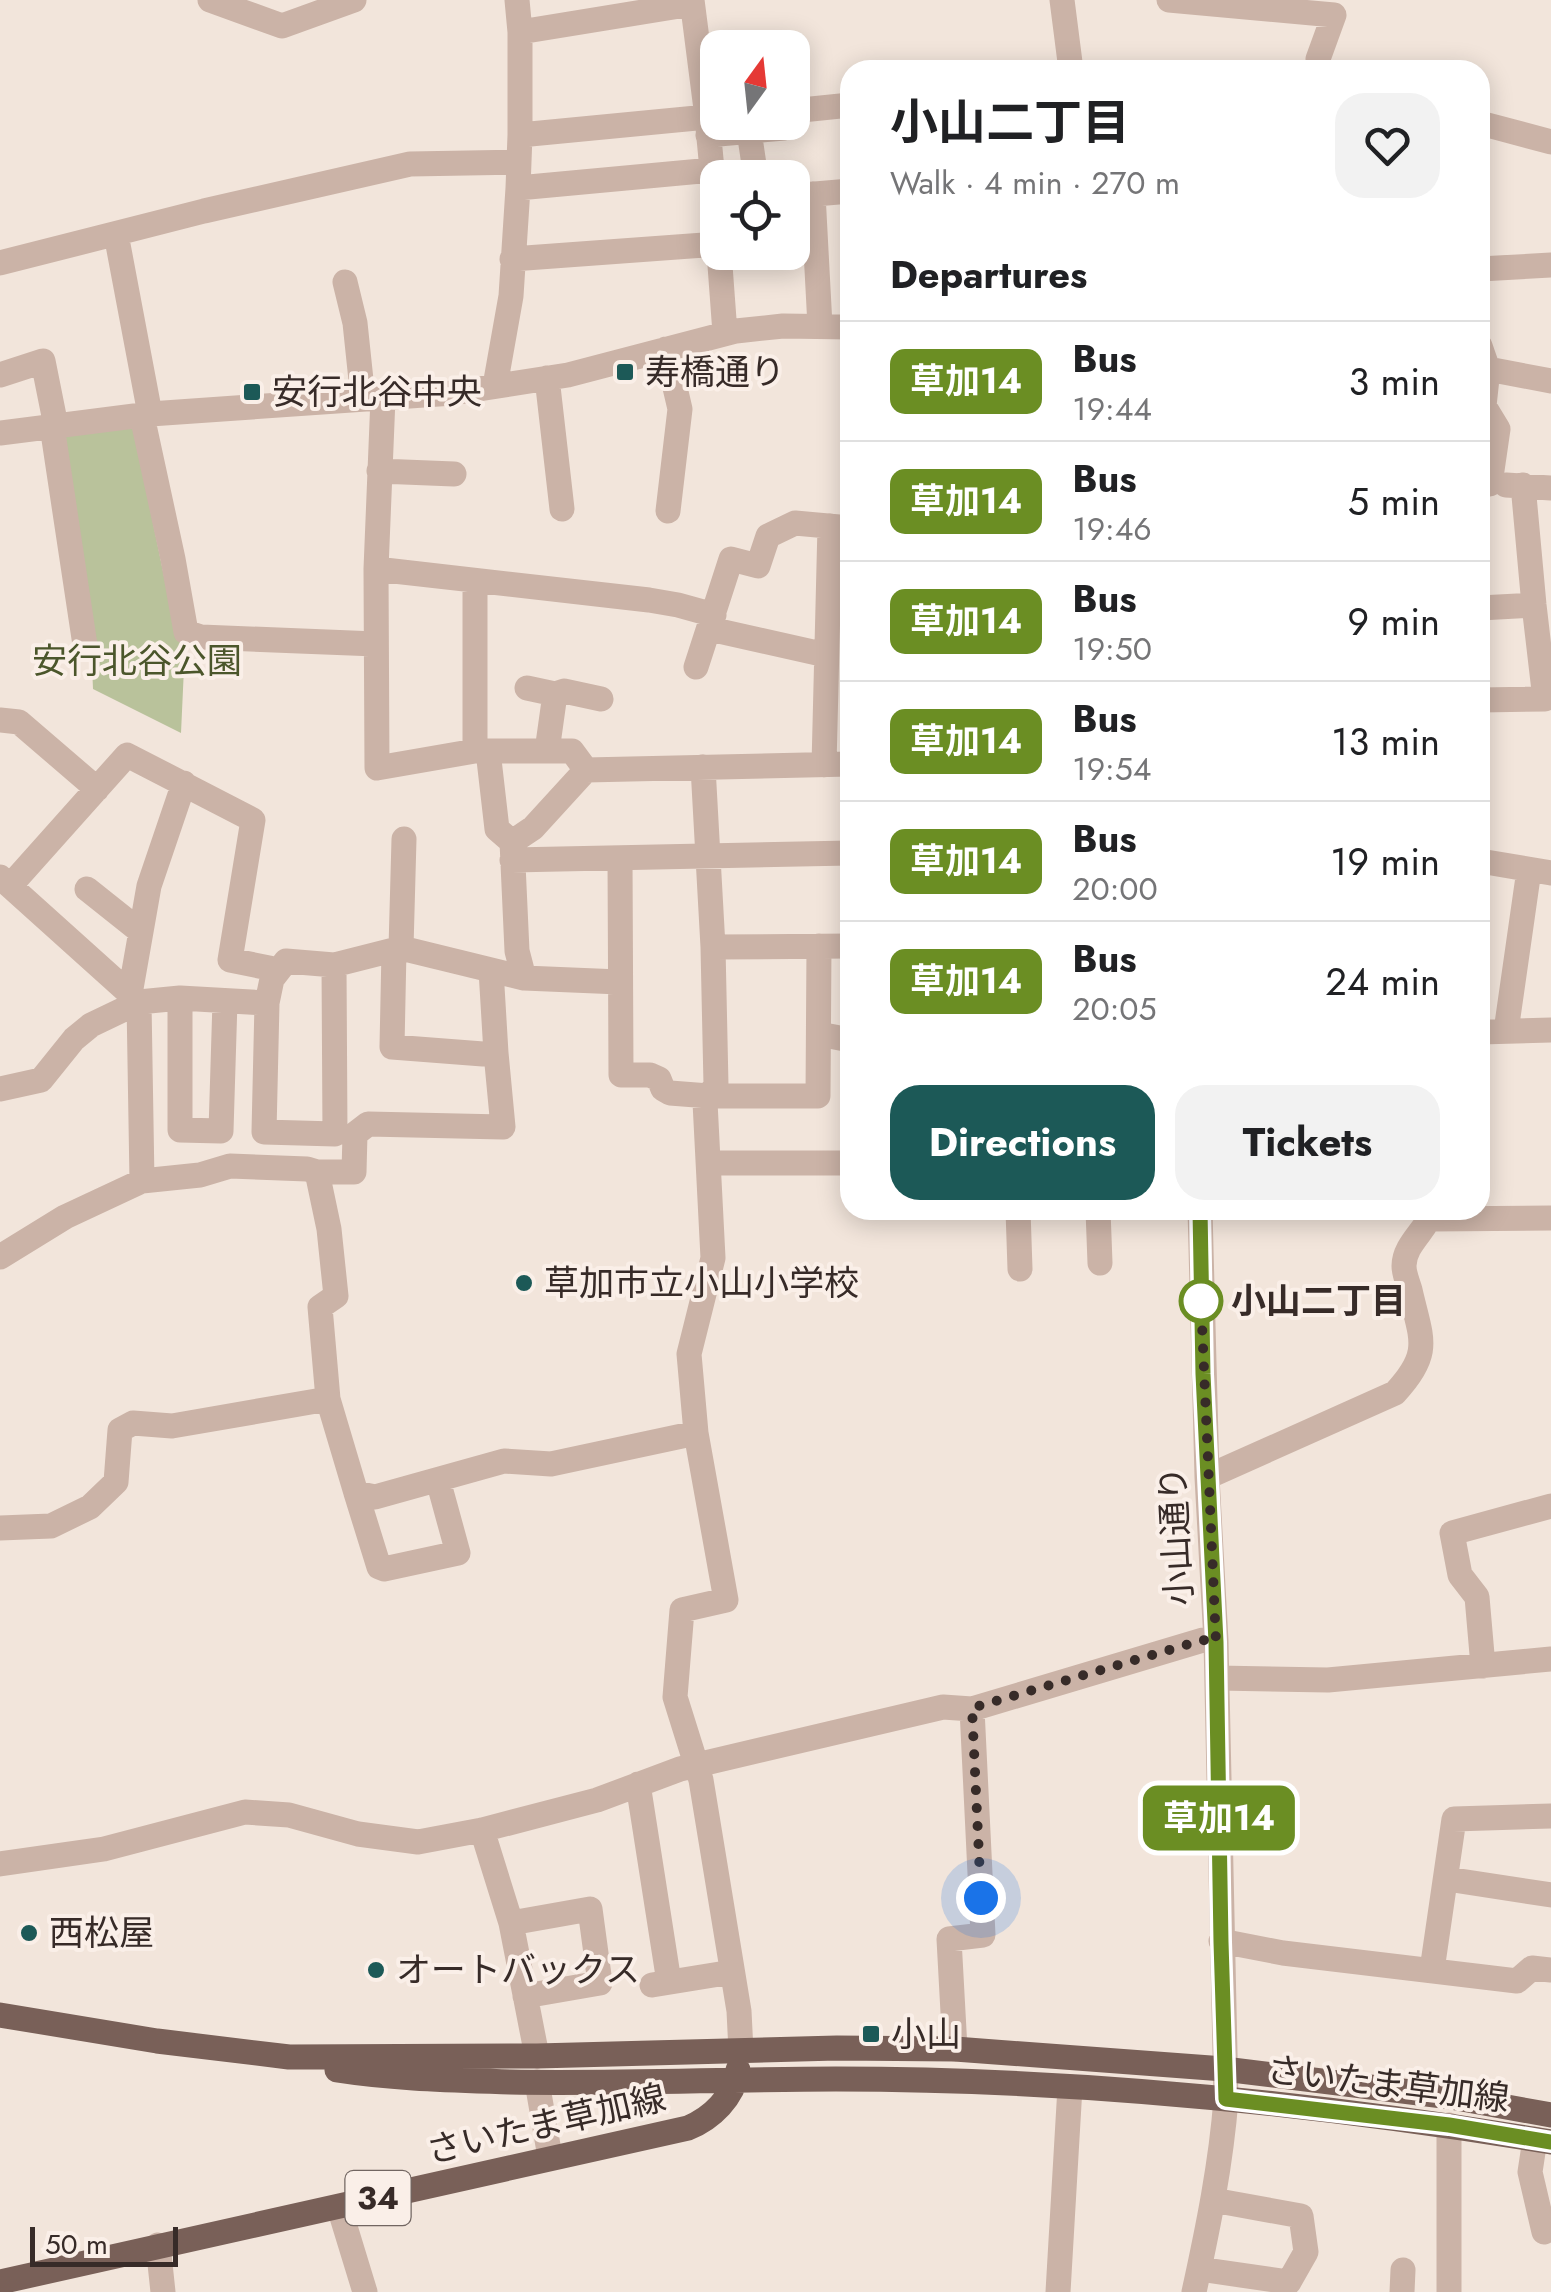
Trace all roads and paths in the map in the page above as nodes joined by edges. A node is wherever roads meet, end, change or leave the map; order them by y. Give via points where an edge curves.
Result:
1 (210, 0) edge
2 (354, 0) edge
3 (517, 0) edge
4 (1062, 0) edge
5 (1168, 0) edge
6 (692, 2) edge
7 (1320, 14) junction
8 (520, 32) junction
9 (1070, 60) edge
10 (1304, 60) edge
11 (1318, 60) edge
12 (700, 68) edge
13 (840, 106) edge
14 (810, 109) edge
15 (700, 126) edge
16 (1490, 126) edge
17 (520, 135) junction
18 (1551, 142) edge
19 (518, 162) junction
20 (700, 171) edge
21 (518, 188) junction
22 (840, 192) edge
23 (810, 194) edge
24 (116, 234) junction
25 (700, 245) edge
26 (810, 249) edge
27 (512, 259) junction
28 (0, 263) edge
29 (1551, 266) edge
30 (1490, 269) edge
31 (722, 270) edge
32 (345, 282) dead end
33 (820, 326) junction
34 (840, 327) edge
35 (731, 332) junction
36 (666, 350) junction
37 (1490, 359) edge
38 (0, 376) edge
39 (547, 378) junction
40 (1551, 381) edge
41 (495, 386) junction
42 (373, 398) junction
43 (146, 415) junction
44 (1490, 416) edge
45 (54, 426) junction
46 (0, 433) edge
47 (1490, 463) edge
48 (379, 470) junction
49 (454, 474) dead end
50 (1490, 484) edge
51 (1523, 485) junction
52 (1551, 488) edge
53 (562, 509) dead end
54 (668, 512) dead end
55 (840, 527) edge
56 (376, 569) junction
57 (475, 581) junction
58 (1534, 606) junction
59 (1490, 608) edge
60 (712, 622) junction
61 (376, 644) junction
62 (86, 645) dead end
63 (826, 655) junction
64 (696, 667) dead end
65 (527, 688) dead end
66 (555, 694) junction
67 (601, 700) dead end
68 (1490, 700) edge
69 (0, 720) edge
70 (482, 751) junction
71 (547, 752) junction
72 (840, 764) edge
73 (824, 765) junction
74 (703, 768) junction
75 (586, 770) junction
76 (184, 783) junction
77 (98, 788) junction
78 (404, 839) dead end
79 (512, 851) junction
80 (840, 853) edge
81 (708, 856) junction
82 (620, 858) junction
83 (1490, 863) edge
84 (1540, 872) edge
85 (5, 882) edge
86 (87, 889) dead end
87 (141, 932) junction
88 (819, 946) junction
89 (840, 946) edge
90 (713, 947) junction
91 (398, 949) junction
92 (334, 965) junction
93 (279, 970) junction
94 (490, 970) junction
95 (524, 978) junction
96 (620, 982) junction
97 (134, 998) junction
98 (180, 998) junction
99 (226, 1001) junction
100 (267, 1003) junction
101 (1551, 1030) edge
102 (1493, 1032) edge
103 (819, 1034) junction
104 (840, 1038) edge
105 (496, 1052) junction
106 (0, 1088) edge
107 (709, 1096) junction
108 (364, 1127) junction
109 (335, 1134) junction
110 (840, 1162) edge
111 (709, 1163) junction
112 (317, 1172) junction
113 (142, 1181) junction
114 (1490, 1216) edge
115 (1551, 1218) edge
116 (1018, 1220) edge
117 (1098, 1220) edge
118 (1200, 1220) edge
119 (1428, 1220) edge
120 (0, 1257) edge
121 (1100, 1263) dead end
122 (1020, 1269) dead end
123 (328, 1399) junction
124 (696, 1433) junction
125 (1207, 1477) junction
126 (438, 1480) junction
127 (356, 1493) junction
128 (1551, 1506) edge
129 (0, 1528) edge
130 (1216, 1642) junction
131 (1551, 1659) edge
132 (1484, 1666) junction
133 (1216, 1678) junction
134 (972, 1708) junction
135 (695, 1766) junction
136 (638, 1784) junction
137 (1551, 1816) edge
138 (482, 1830) junction
139 (0, 1864) edge
140 (1446, 1880) junction
141 (1551, 1895) edge
142 (511, 1923) junction
143 (1221, 1942) junction
144 (1432, 1970) junction
145 (1551, 1970) edge
146 (732, 1972) junction
147 (525, 1996) junction
148 (0, 2015) edge
149 (955, 2049) junction
150 (741, 2051) junction
151 (537, 2056) junction
152 (289, 2057) junction
153 (1224, 2070) junction
154 (736, 2080) junction
155 (538, 2082) junction
156 (1070, 2087) junction
157 (1226, 2099) junction
158 (1551, 2115) edge
159 (1449, 2125) junction
160 (1543, 2140) edge
161 (550, 2157) junction
162 (1213, 2200) junction
163 (339, 2207) junction
164 (1544, 2232) dead end
165 (158, 2245) junction
166 (1196, 2280) edge
167 (0, 2282) edge
168 (163, 2292) edge
169 (365, 2292) edge
170 (1058, 2292) edge
171 (1448, 2292) edge

1 - 2 street via 282,26
3 - 8 street
4 - 9 street
5 - 7 street
6 - 8 street
6 - 12 street
7 - 10 street
7 - 11 street via 1334,15
8 - 17 street
13 - 14 street
15 - 17 street
16 - 18 street
17 - 19 street
19 - 21 street
19 - 24 street via 410,164
20 - 21 street
21 - 27 street
22 - 23 street
24 - 28 street
24 - 43 street
25 - 27 street
26 - 33 street
27 - 41 street
29 - 30 street
31 - 35 street
32 - 42 street
33 - 34 street
33 - 35 street
35 - 36 street
36 - 39 street
36 - 54 street via 680,409
37 - 40 street
38 - 45 street via 43,362
39 - 41 street
39 - 53 street
41 - 42 street
42 - 43 street
42 - 48 street
43 - 45 street
43 - 61 street via 186,632
44 - 47 street via 1498,429
45 - 46 street
45 - 62 street
48 - 49 street
48 - 56 street
50 - 51 street
51 - 52 street
51 - 58 street
55 - 60 street via 796,523 768,536 758,566 731,558
55 - 63 street
56 - 57 street
56 - 61 street
57 - 60 street via 649,600
57 - 70 street
58 - 59 street
58 - 68 street via 1546,699
60 - 63 street
60 - 64 street
61 - 70 street via 377,768
63 - 73 street
65 - 66 street
66 - 67 street
66 - 71 street
69 - 77 street via 19,722
70 - 71 street
70 - 79 street via 497,829
71 - 75 street via 572,752
72 - 73 street
73 - 74 street
74 - 75 street
74 - 81 street
75 - 79 street
76 - 77 street via 127,756
76 - 87 street via 149,886
76 - 93 street via 253,820 230,960
77 - 85 street
78 - 91 street
79 - 82 street
79 - 95 street
80 - 81 street
81 - 82 street
81 - 90 street
82 - 96 street
83 - 84 street
84 - 102 street
85 - 97 street
86 - 87 street
87 - 97 street
88 - 89 street
88 - 90 street
88 - 103 street
90 - 107 street via 716,1086
91 - 92 street
91 - 94 street
91 - 105 street via 392,1047
92 - 93 street via 286,961
92 - 109 street
93 - 100 street
94 - 95 street
94 - 105 street
95 - 96 street
96 - 107 street via 621,1076 650,1074 670,1093
97 - 98 street
97 - 106 street via 74,1038 41,1080
97 - 113 street
98 - 99 street
98 - 99 street via 180,1130 222,1130
99 - 100 street
100 - 109 street via 264,1132
101 - 102 street
103 - 104 street
103 - 107 street via 818,1096
105 - 108 street via 504,1127
107 - 111 street
108 - 109 street
108 - 112 street via 355,1134 354,1172
110 - 111 street
111 - 124 street via 712,1258 689,1354
112 - 113 street via 230,1166
112 - 123 street via 336,1296 320,1307
113 - 120 street via 65,1216
114 - 115 street
116 - 122 street
117 - 121 street
118 - 125 street, 小山通り
119 - 125 street via 1404,1266 1423,1344 1396,1394
123 - 127 street
123 - 129 street via 172,1426 133,1422 120,1430 116,1482 90,1507 51,1526
124 - 126 street via 551,1464 504,1462
124 - 135 street via 726,1600 682,1610 675,1697
125 - 130 street, 小山通り
126 - 127 street via 375,1497
126 - 127 street via 458,1552 384,1570
128 - 132 street via 1452,1533 1460,1575 1477,1597
130 - 133 street, 小山通り
130 - 134 street via 1203,1640
131 - 132 street
132 - 133 street via 1328,1680
133 - 143 street, 小山通り
134 - 135 street via 943,1708
134 - 149 street via 982,1935 949,1939
135 - 136 street
135 - 146 street
136 - 138 street
136 - 146 street via 660,1984
137 - 140 street via 1454,1820
138 - 139 street via 418,1842 245,1812 104,1848
138 - 142 street
140 - 141 street
140 - 144 street
142 - 147 street
142 - 147 street via 590,1909 600,1983
143 - 144 street
143 - 153 street, 小山通り
144 - 145 street via 1517,1981 1532,1968
146 - 150 street
147 - 151 street
148 - 152 main road, さいたま草加線
149 - 150 main road, さいたま草加線
149 - 153 main road, さいたま草加線
150 - 151 main road, さいたま草加線
150 - 154 main road, さいたま草加線 / 34
151 - 152 main road, さいたま草加線
152 - 155 main road, さいたま草加線 via 360,2074
153 - 157 street, 小山通り
153 - 158 main road, さいたま草加線
154 - 155 main road, さいたま草加線
154 - 156 main road, さいたま草加線
154 - 161 main road, さいたま草加線 / 34 via 708,2119 688,2128
155 - 161 street
156 - 157 main road, さいたま草加線
156 - 170 street
157 - 159 main road, さいたま草加線
157 - 162 street, 小山通り
159 - 160 main road, さいたま草加線
159 - 171 street
160 - 164 street via 1530,2172
161 - 163 main road, さいたま草加線 / 34
162 - 166 street, 小山通り
162 - 166 street via 1301,2216 1306,2252 1290,2282
163 - 165 main road, さいたま草加線 / 34
163 - 169 street
165 - 167 main road, さいたま草加線 / 34
165 - 168 street

